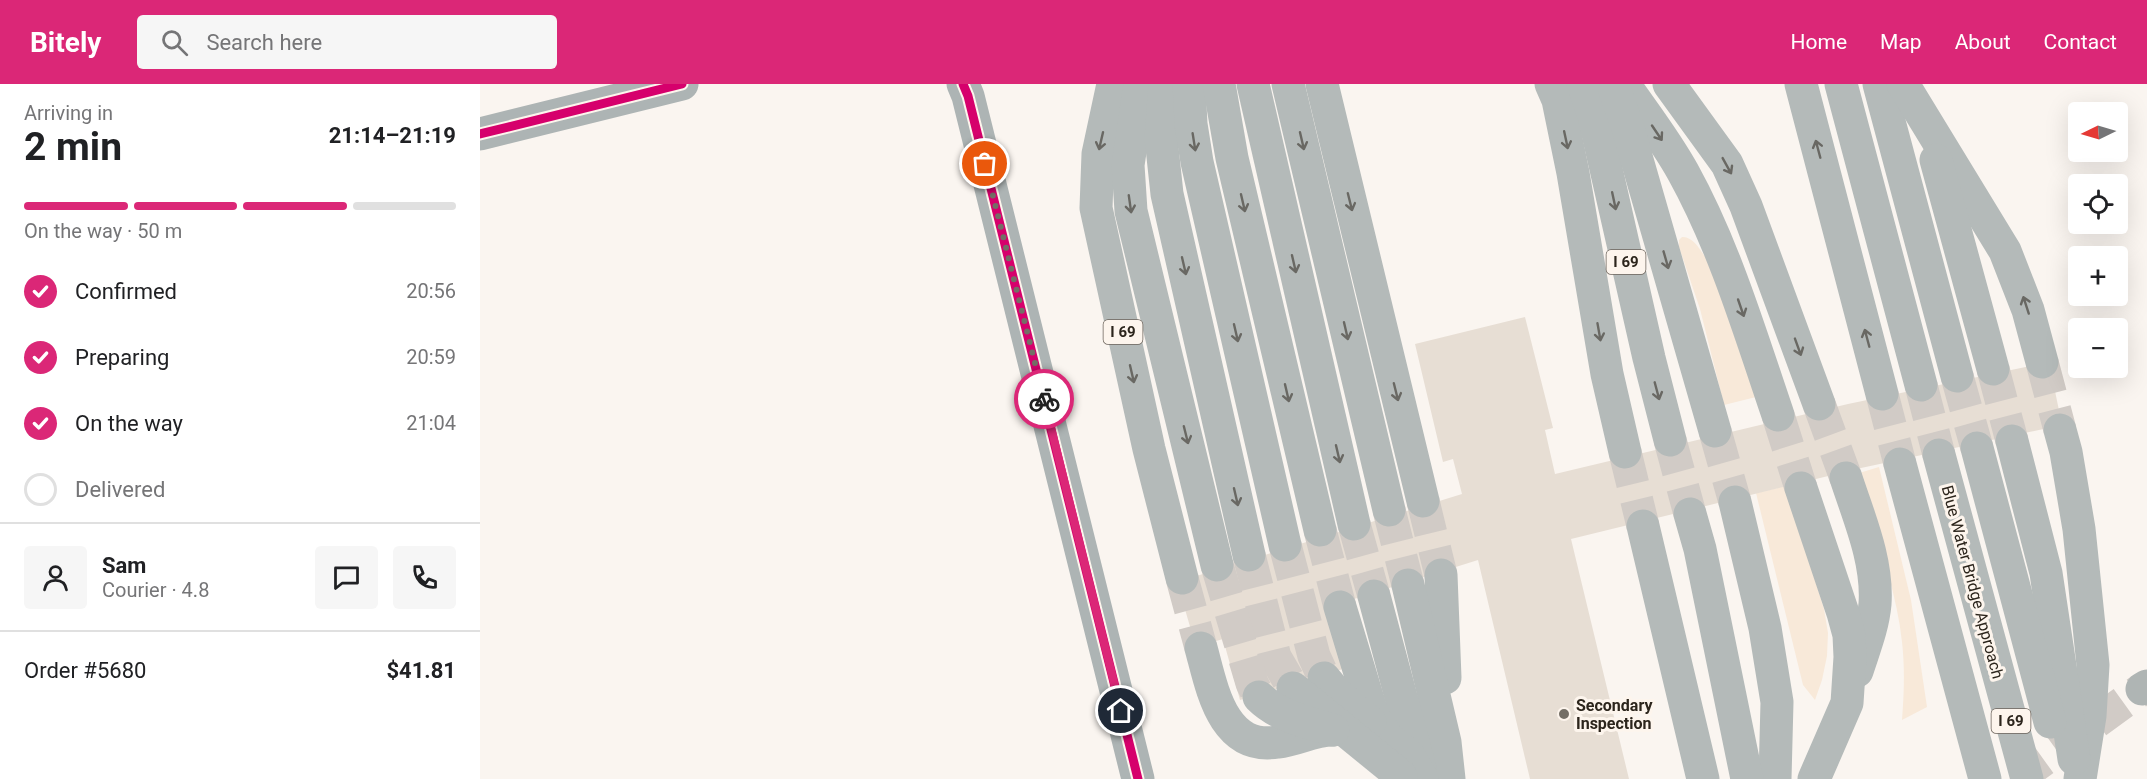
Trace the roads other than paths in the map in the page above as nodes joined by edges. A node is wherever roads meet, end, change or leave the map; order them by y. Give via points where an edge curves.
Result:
1 (682, 84) edge
2 (963, 84) edge
3 (1113, 84) edge
4 (1140, 84) edge
5 (1165, 84) edge
6 (1189, 84) edge
7 (1219, 84) edge
8 (1253, 84) edge
9 (1288, 84) edge
10 (1322, 84) edge
11 (1551, 84) edge
12 (1583, 84) edge
13 (1612, 84) edge
14 (1624, 84) edge
15 (1669, 84) edge
16 (1801, 84) edge
17 (1841, 84) edge
18 (1879, 84) edge
19 (1903, 84) edge
20 (480, 134) edge
21 (2042, 362) tunnel mouth
22 (1993, 369) tunnel mouth
23 (1957, 376) tunnel mouth
24 (1921, 385) tunnel mouth
25 (1882, 394) tunnel mouth
26 (1819, 404) tunnel mouth
27 (1778, 415) tunnel mouth
28 (2060, 430) tunnel mouth
29 (1715, 431) tunnel mouth
30 (1670, 441) tunnel mouth
31 (2012, 441) tunnel mouth
32 (1977, 448) tunnel mouth
33 (1625, 452) tunnel mouth
34 (1939, 455) tunnel mouth
35 (1900, 464) tunnel mouth
36 (1846, 478) tunnel mouth
37 (1801, 488) tunnel mouth
38 (1423, 501) tunnel mouth
39 (1735, 502) tunnel mouth
40 (1389, 510) tunnel mouth
41 (1690, 514) tunnel mouth
42 (1354, 524) tunnel mouth
43 (1643, 526) tunnel mouth
44 (1320, 531) tunnel mouth
45 (1285, 545) tunnel mouth
46 (1250, 555) tunnel mouth
47 (1217, 565) tunnel mouth
48 (1441, 575) tunnel mouth
49 (1182, 578) tunnel mouth
50 (1408, 585) tunnel mouth
51 (1374, 596) tunnel mouth
52 (1340, 607) tunnel mouth
53 (1201, 648) tunnel mouth
54 (1324, 678) tunnel mouth
55 (1293, 688) tunnel mouth
56 (1259, 697) tunnel mouth
57 (1847, 703) junction
58 (1333, 730) junction
59 (1375, 741) junction
60 (1435, 777) edge
61 (1138, 779) edge
62 (1405, 779) edge
63 (1703, 779) edge
64 (1747, 779) edge
65 (1775, 779) edge
66 (1814, 779) edge
67 (1985, 779) edge
68 (2027, 779) edge
69 (2065, 779) edge
70 (2078, 779) edge

1 - 20 street
2 - 61 street
3 -> 49 highway, I 69 via 1098,154 1096,208
4 -> 47 highway, I 69 via 1128,165 1131,211
5 -> 46 highway via 1161,138 1167,194
6 -> 45 highway via 1197,162
7 -> 44 highway via 1232,158
8 -> 42 highway
9 -> 40 highway
10 -> 38 highway
11 -> 33 highway, I 69 via 1571,162 1607,374
12 -> 30 highway, I 69 via 1594,116
13 -> 29 highway, I 69
14 -> 27 highway via 1682,171 1711,230
15 -> 26 highway via 1727,164
25 -> 16 highway
17 - 24 highway
18 - 23 highway
21 -> 19 highway via 2028,310 2005,251
19 - 22 highway via 1942,182
28 - 70 highway via 2079,529 2093,666 2090,716
31 - 70 highway via 2046,573
32 - 69 highway
34 - 68 highway, Blue Water Bridge Approach / I 69
35 - 67 highway
36 - 57 highway via 1875,581 1872,623
37 - 57 highway via 1849,635
39 - 65 highway via 1765,628 1777,702
41 - 64 highway
43 - 63 highway
48 - 60 highway
50 - 60 highway via 1444,742
51 - 60 highway
52 - 59 highway via 1379,727
53 - 58 highway via 1218,706 1245,738 1269,744
54 - 59 highway
55 - 59 highway
56 - 58 highway via 1279,712
57 - 66 highway
58 - 59 highway
59 - 60 highway via 1410,756
59 - 62 highway

